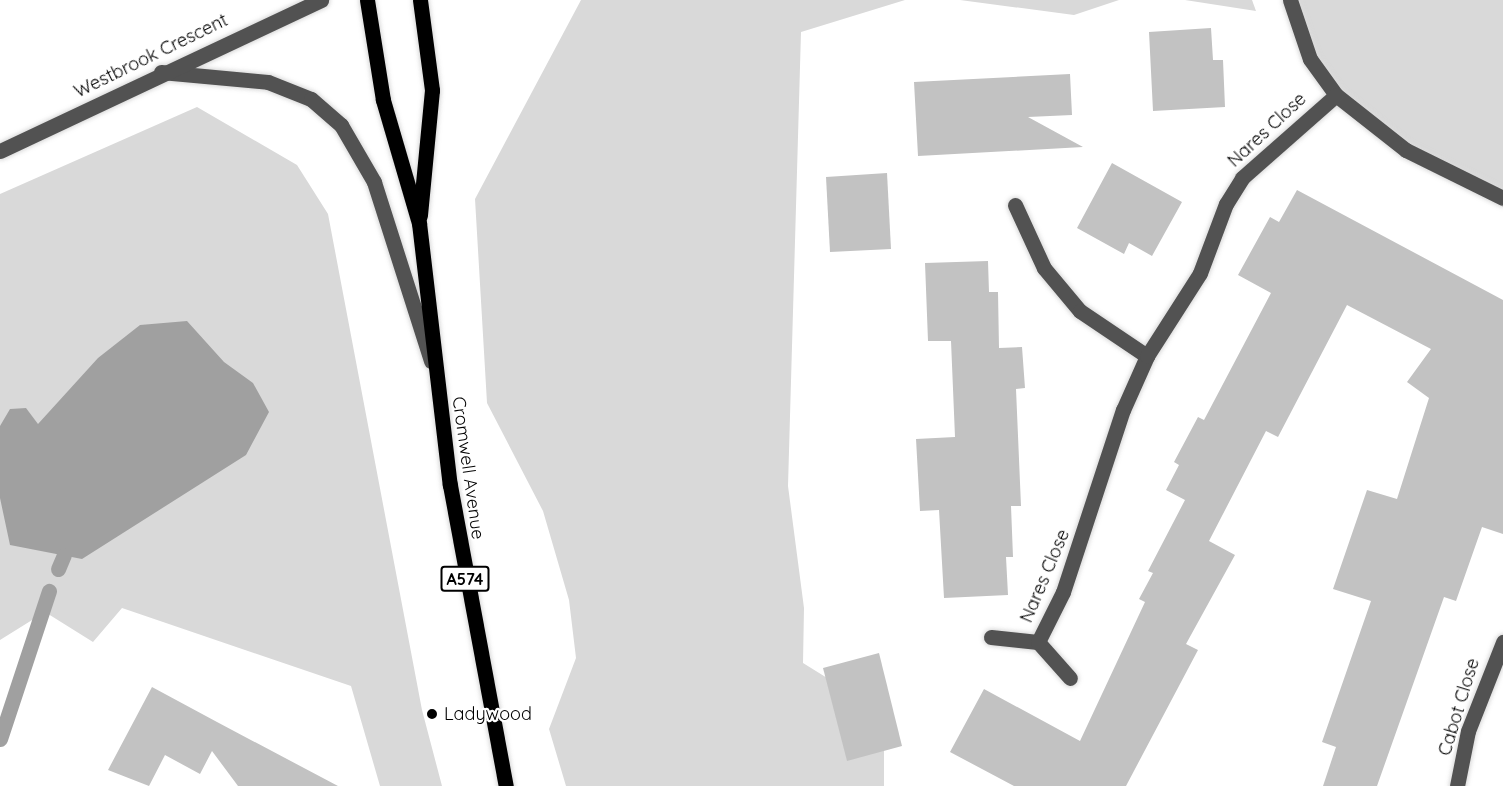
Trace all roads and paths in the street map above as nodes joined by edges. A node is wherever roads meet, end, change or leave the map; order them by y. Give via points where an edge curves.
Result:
1 (321, 0) edge
2 (367, 0) edge
3 (420, 0) edge
4 (1290, 0) edge
5 (161, 72) junction
6 (1335, 95) junction
7 (0, 151) edge
8 (1503, 198) edge
9 (1015, 205) dead end
10 (419, 223) junction
11 (1147, 356) junction
12 (434, 369) junction
13 (992, 637) dead end
14 (1038, 642) junction
15 (1503, 642) edge
16 (1070, 678) dead end
17 (506, 786) edge
18 (1457, 786) edge

1 - 5 street, Westbrook Crescent
2 - 10 main road, Cromwell Avenue / A574 via 382,100
3 - 10 main road, Cromwell Avenue / A574 via 432,90
4 - 6 street via 1310,59
5 - 7 street, Westbrook Crescent
5 - 12 street via 268,82 311,99 340,125 374,182
6 - 8 street via 1406,150
6 - 11 street, Nares Close via 1242,178 1200,273
9 - 11 street via 1044,268 1080,311
10 - 12 main road, Cromwell Avenue / A574
11 - 14 street, Nares Close via 1103,463 1063,592
12 - 17 main road, Cromwell Avenue / A574 via 469,602
13 - 14 street, Nares Close
14 - 16 street, Nares Close
15 - 18 street, Cabot Close via 1468,731

